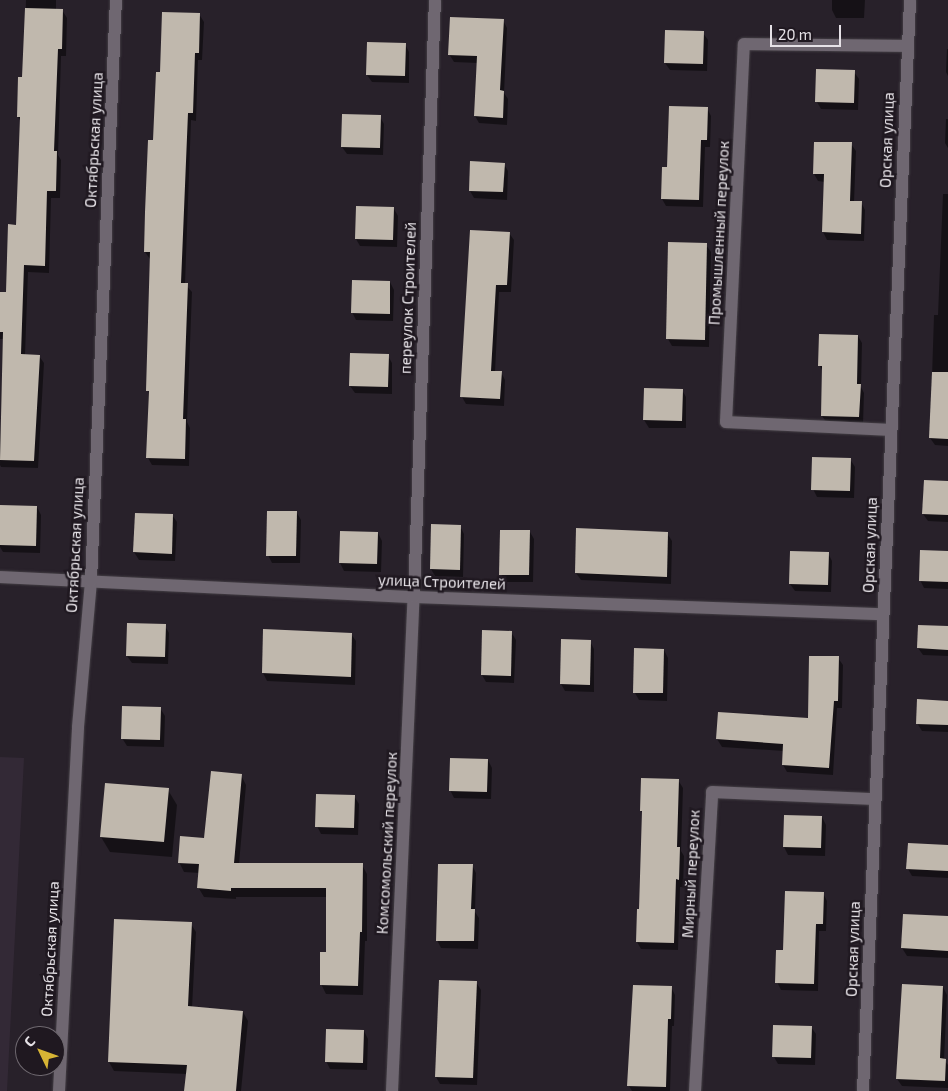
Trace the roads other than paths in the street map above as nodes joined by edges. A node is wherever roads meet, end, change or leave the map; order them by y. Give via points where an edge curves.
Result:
1 (116, 0) edge
2 (435, 0) edge
3 (910, 0) edge
4 (908, 46) junction
5 (891, 430) junction
6 (0, 577) edge
7 (91, 581) junction
8 (414, 597) junction
9 (883, 614) junction
10 (876, 798) junction
11 (59, 1091) edge
12 (392, 1091) edge
13 (695, 1091) edge
14 (863, 1091) edge

1 - 7 street, Октябрьская улица
2 - 8 street, переулок Строителей
3 - 4 street, Орская улица
4 - 5 street, Орская улица
4 - 5 street, Промышленный переулок via 744,44 726,422
5 - 9 street, Орская улица
6 - 7 street, улица Строителей
7 - 8 street, улица Строителей
7 - 11 street, Октябрьская улица via 78,736
8 - 9 street, улица Строителей
8 - 12 street, Комсомольский переулок
9 - 10 street, Орская улица
10 - 13 street, Мирный переулок via 712,792
10 - 14 street, Орская улица

